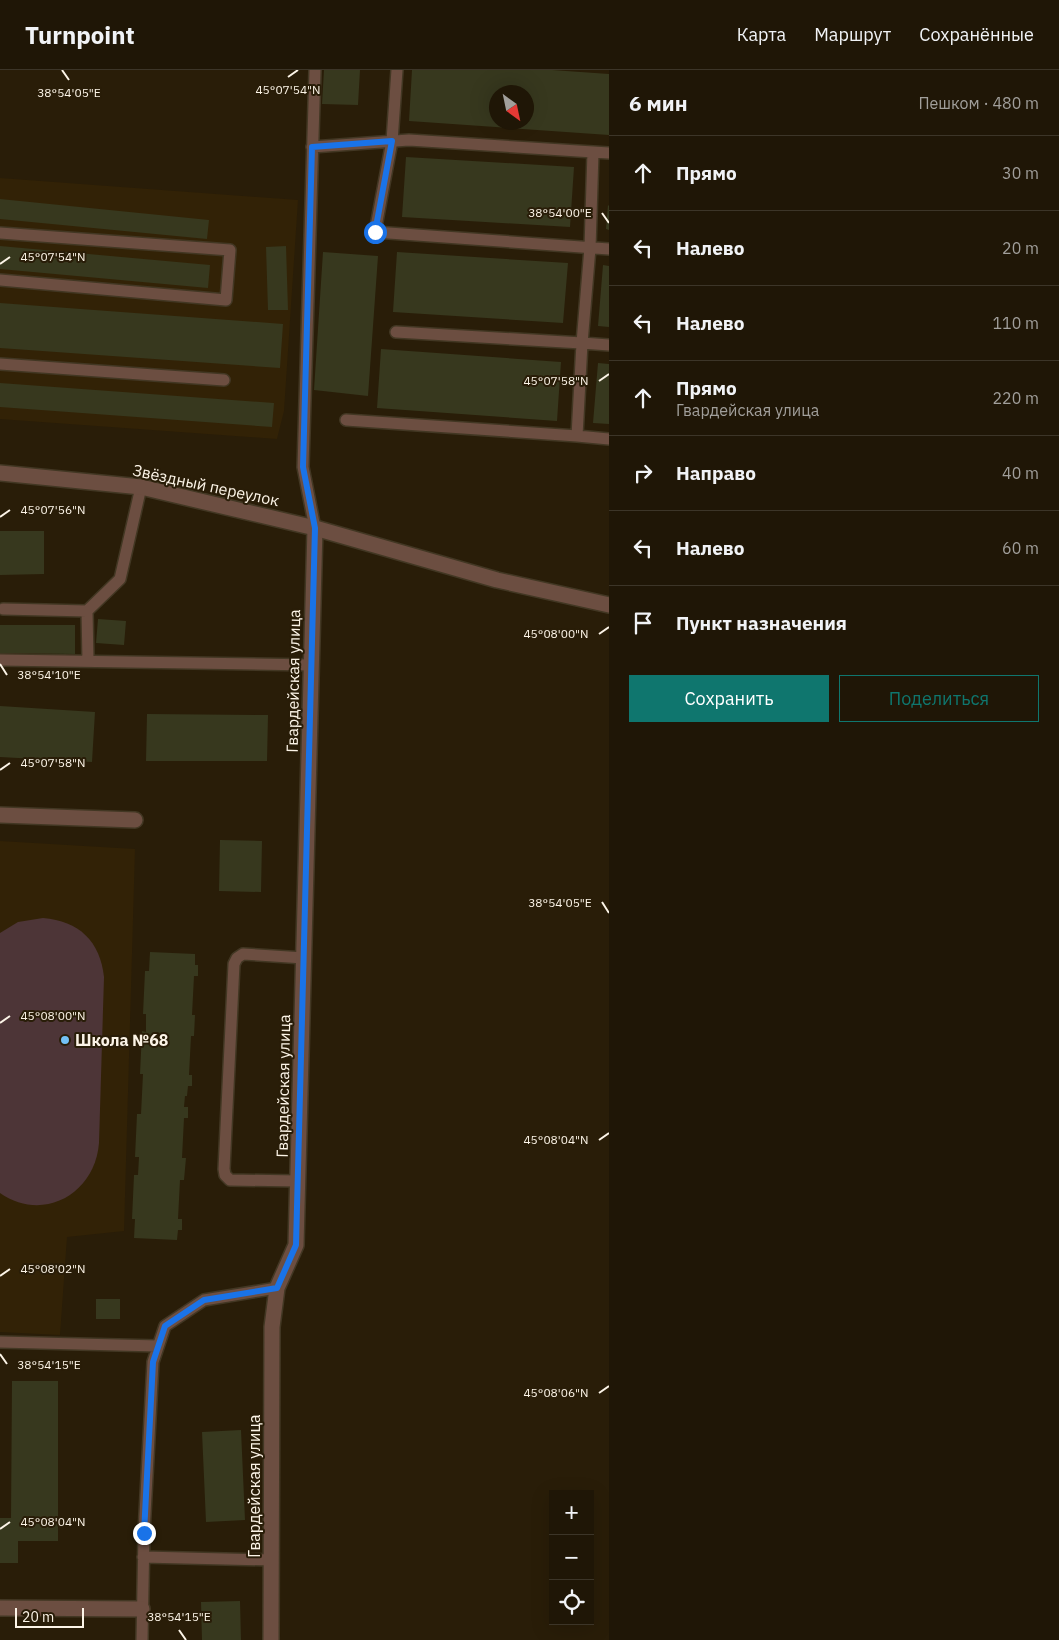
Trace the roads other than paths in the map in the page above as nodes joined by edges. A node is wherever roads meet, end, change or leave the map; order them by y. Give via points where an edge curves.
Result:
1 (314, 70) edge
2 (397, 70) edge
3 (392, 141) junction
4 (312, 147) junction
5 (593, 152) junction
6 (609, 153) edge
7 (0, 233) edge
8 (590, 248) junction
9 (609, 249) edge
10 (0, 280) edge
11 (396, 332) dead end
12 (582, 343) junction
13 (609, 345) edge
14 (0, 364) edge
15 (224, 380) dead end
16 (346, 420) dead end
17 (577, 436) junction
18 (609, 438) edge
19 (0, 473) edge
20 (141, 487) junction
21 (315, 528) junction
22 (609, 605) edge
23 (2, 609) dead end
24 (88, 612) junction
25 (0, 660) edge
26 (88, 661) junction
27 (312, 665) junction
28 (0, 815) edge
29 (134, 820) dead end
30 (304, 958) junction
31 (298, 1181) junction
32 (277, 1288) junction
33 (0, 1342) edge
34 (158, 1346) junction
35 (143, 1557) junction
36 (272, 1560) junction
37 (0, 1608) edge
38 (142, 1609) junction
39 (142, 1640) edge
40 (272, 1640) edge

1 - 4 lane
2 - 3 lane
3 - 4 lane
3 - 5 lane
3 - 8 lane via 375,232
4 - 21 lane via 303,467
5 - 6 lane
5 - 8 lane
7 - 10 lane via 230,250 226,300
8 - 9 lane
8 - 12 lane
11 - 12 lane
12 - 13 lane
12 - 17 lane
14 - 15 lane
16 - 17 lane
17 - 18 lane
19 - 20 street, Звёздный переулок
20 - 21 street, Звёздный переулок
20 - 24 lane via 120,579
21 - 22 street, Звёздный переулок via 497,580
21 - 27 street, Гвардейская улица
23 - 24 lane
24 - 26 lane
25 - 26 lane
26 - 27 lane
27 - 30 street, Гвардейская улица
28 - 29 street
30 - 31 street, Гвардейская улица
30 - 31 lane via 243,954 234,964 224,1169 230,1180
31 - 32 street, Гвардейская улица via 296,1245
32 - 34 lane via 204,1300 165,1326
32 - 36 street, Гвардейская улица via 272,1327
33 - 34 lane
34 - 35 lane via 153,1362
35 - 36 lane
35 - 38 lane
36 - 40 street, Гвардейская улица
37 - 38 street
38 - 39 lane

